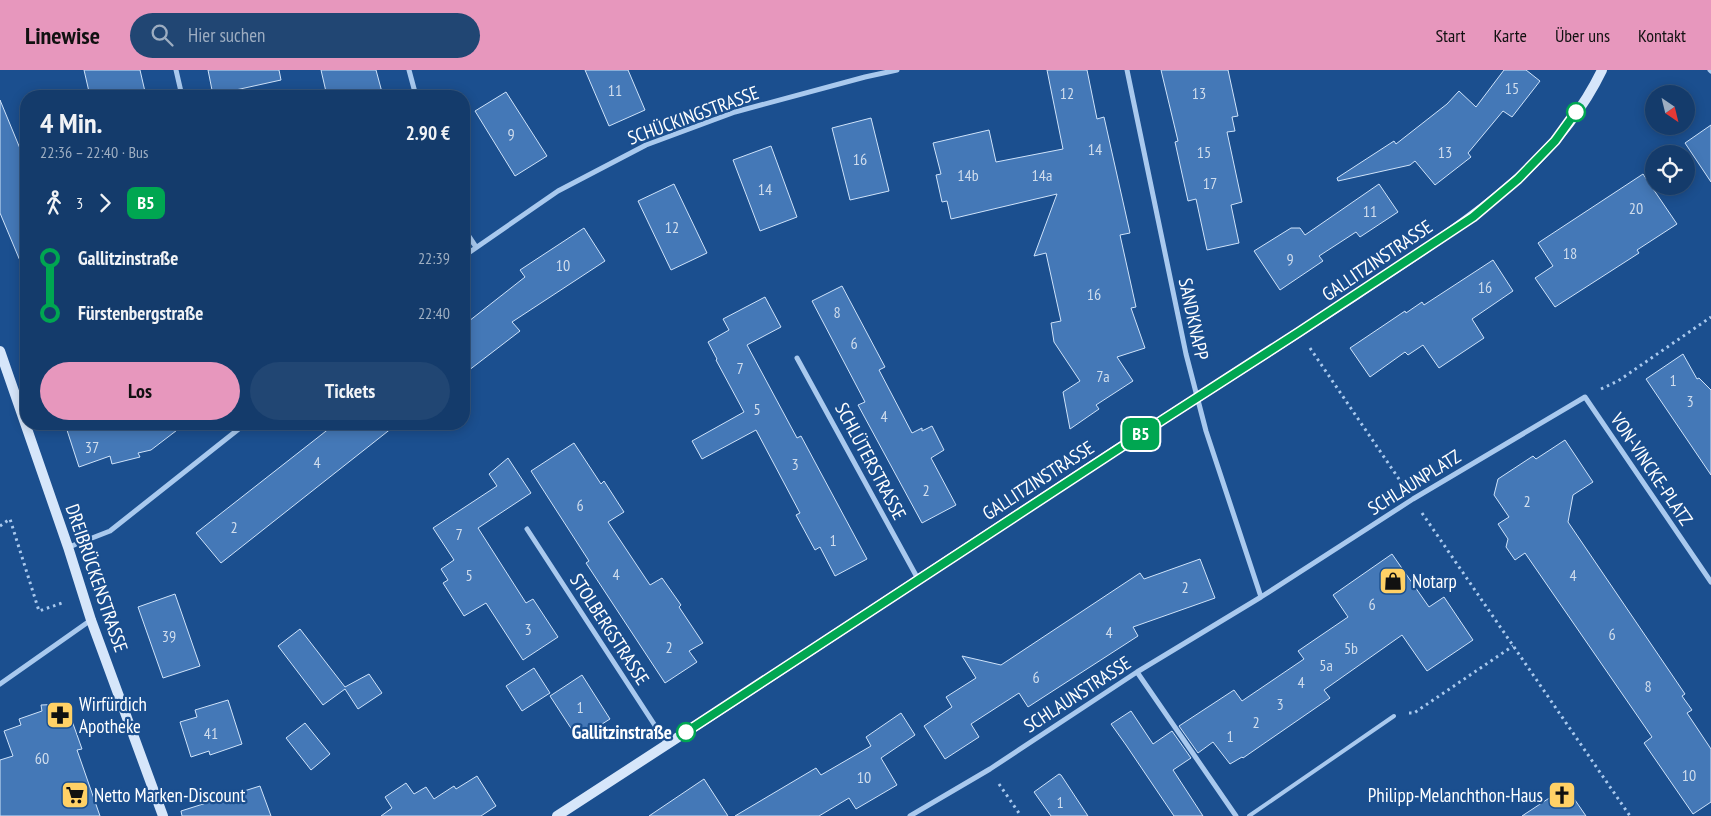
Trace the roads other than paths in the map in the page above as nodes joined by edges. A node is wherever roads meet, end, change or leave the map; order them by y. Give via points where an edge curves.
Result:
1 (176, 70) edge
2 (409, 70) edge
3 (897, 70) edge
4 (1127, 70) edge
5 (1602, 70) edge
6 (181, 90) edge
7 (414, 90) edge
8 (470, 238) edge
9 (476, 247) junction
10 (470, 252) edge
11 (0, 351) edge
12 (797, 358) dead end
13 (1197, 397) junction
14 (1585, 397) joint
15 (20, 409) edge
16 (27, 430) edge
17 (237, 430) edge
18 (527, 529) dead end
19 (68, 547) junction
20 (918, 579) junction
21 (1711, 582) edge
22 (1261, 597) junction
23 (91, 620) junction
24 (1137, 672) junction
25 (0, 684) edge
26 (1394, 716) road end
27 (668, 744) junction
28 (163, 816) edge
29 (557, 816) edge
30 (910, 816) edge
31 (1236, 816) edge
32 (1249, 816) edge

1 - 6 street
2 - 7 street
3 - 9 street, SCHÜCKINGSTRASSE via 735,112 646,145 558,191
4 - 13 street, SANDKNAPP
5 - 13 street, GALLITZINSTRASSE via 1555,141 1518,179 1473,217
8 - 9 street
9 - 10 street, SCHÜCKINGSTRASSE
11 - 15 street, DREIBRÜCKENSTRASSE
12 - 20 street, SCHLÜTERSTRASSE
13 - 20 street, GALLITZINSTRASSE
13 - 22 street, SANDKNAPP
14 - 21 street, VON-VINCKE-PLATZ
14 - 22 street, SCHLAUNPLATZ via 1413,499
16 - 19 street, DREIBRÜCKENSTRASSE
17 - 19 street via 110,531
18 - 27 street, STOLBERGSTRASSE
19 - 23 street, DREIBRÜCKENSTRASSE
20 - 27 street, GALLITZINSTRASSE
22 - 24 street, SCHLAUNSTRASSE
23 - 25 street
23 - 28 street, DREIBRÜCKENSTRASSE
24 - 30 street, SCHLAUNSTRASSE via 990,769
24 - 31 street
26 - 32 lane
27 - 29 street, GALLITZINSTRASSE

